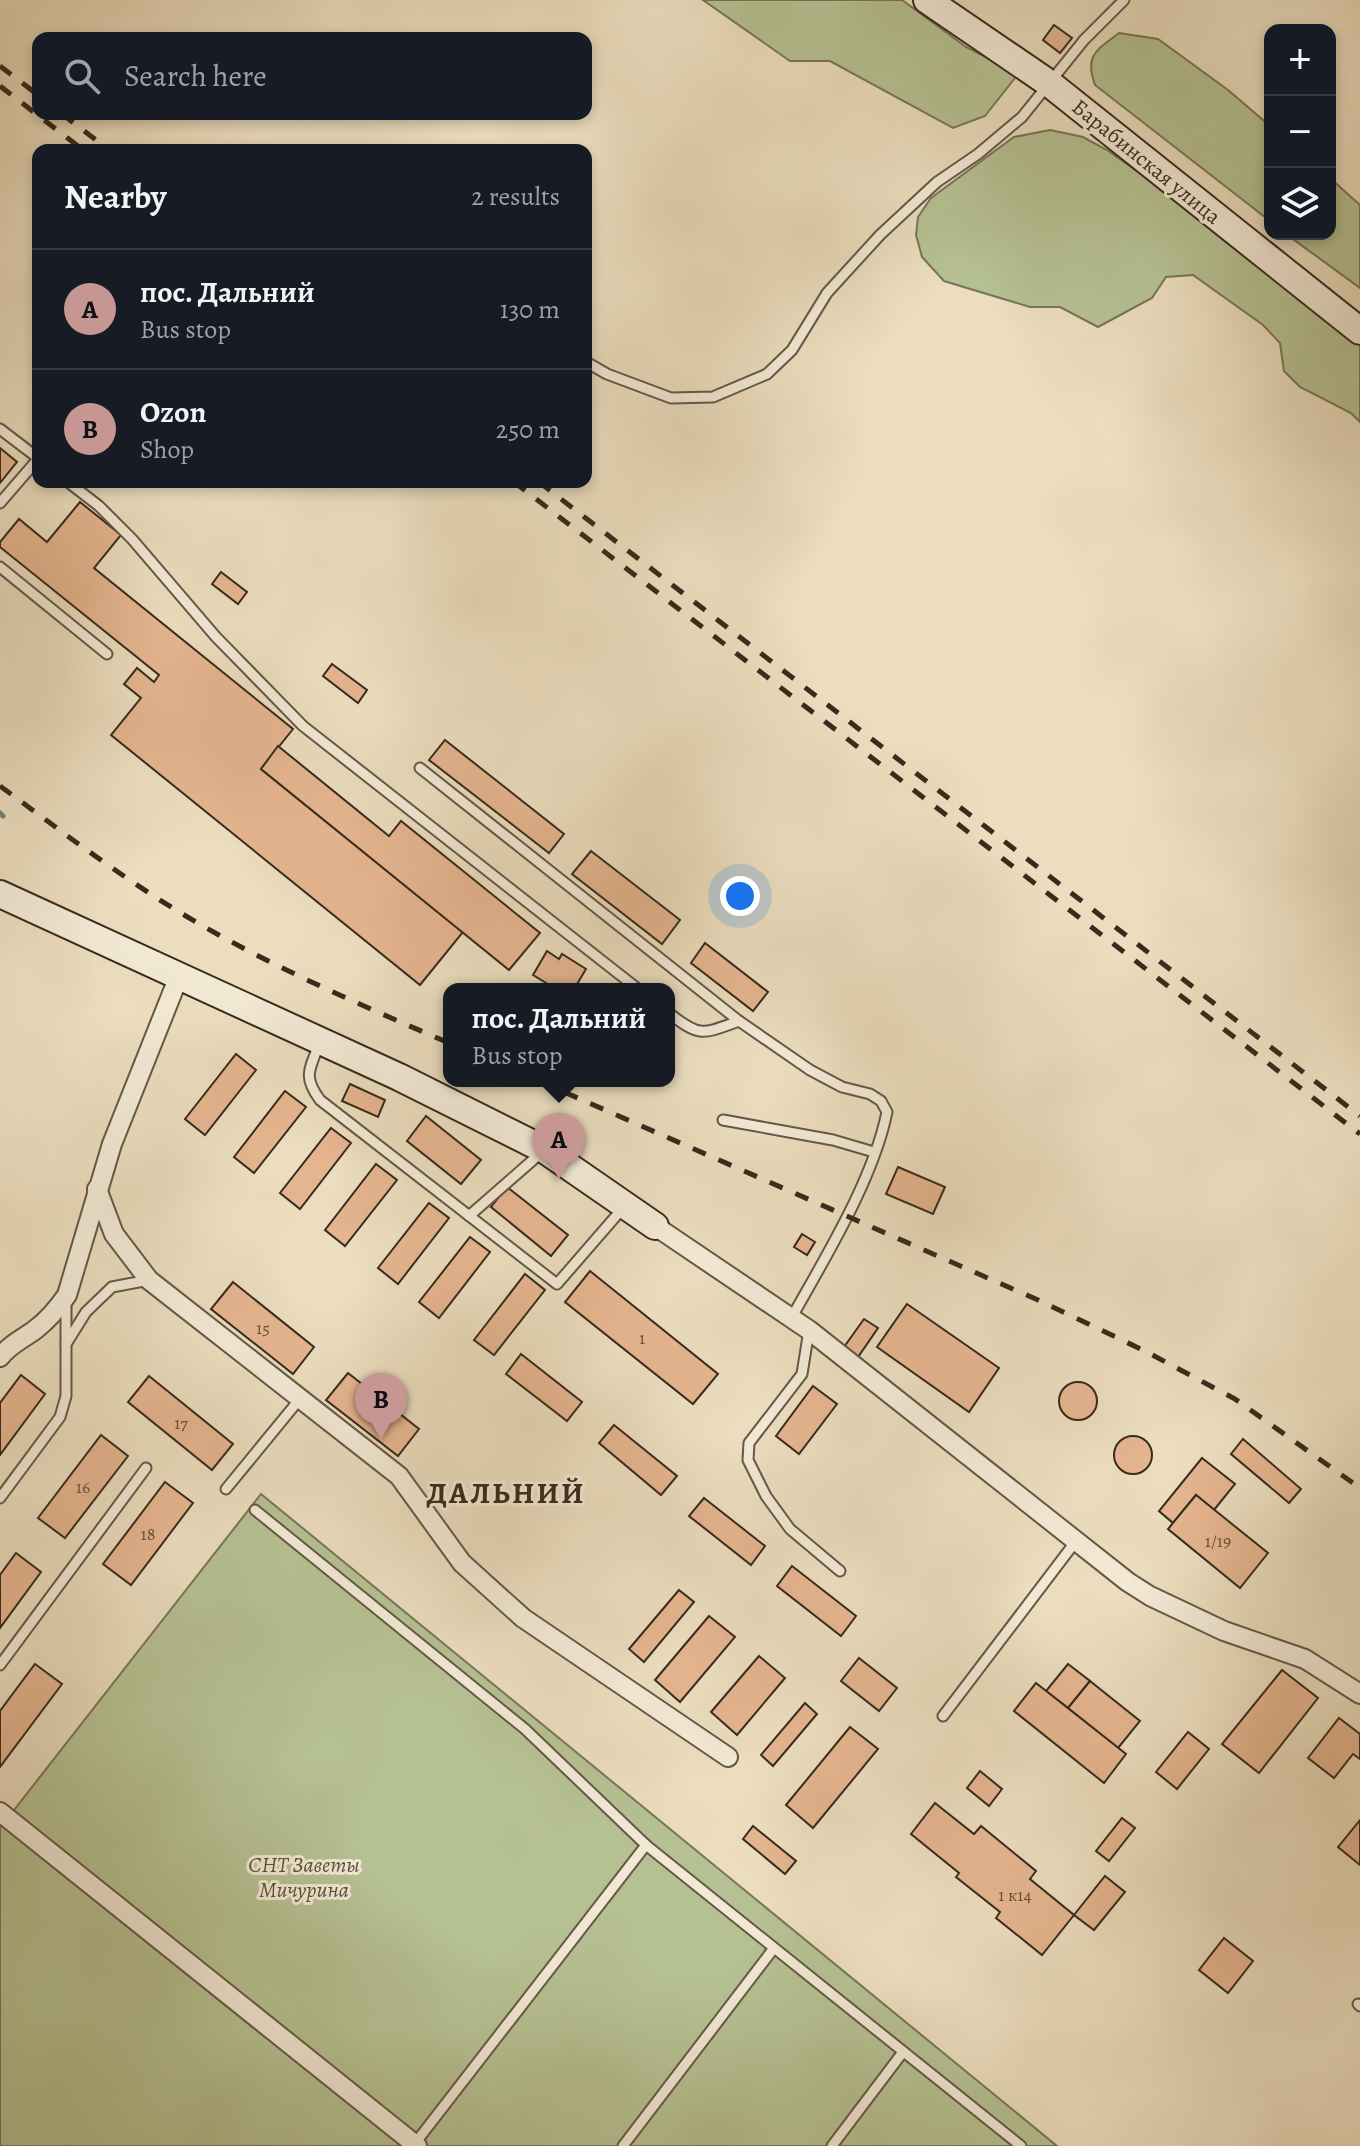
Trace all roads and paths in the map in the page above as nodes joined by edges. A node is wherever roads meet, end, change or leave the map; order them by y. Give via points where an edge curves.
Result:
1 (927, 0) edge
2 (1124, 0) edge
3 (1050, 84) junction
4 (1360, 331) edge
5 (592, 365) edge
6 (0, 429) edge
7 (32, 454) edge
8 (32, 466) edge
9 (76, 488) edge
10 (0, 503) edge
11 (0, 567) edge
12 (107, 654) dead end
13 (420, 768) dead end
14 (0, 894) edge
15 (179, 976) junction
16 (630, 983) edge
17 (675, 1017) edge
18 (739, 1021) junction
19 (321, 1041) junction
20 (723, 1120) dead end
21 (545, 1150) junction
22 (874, 1152) junction
23 (97, 1189) junction
24 (626, 1205) junction
25 (469, 1216) junction
26 (655, 1226) joint
27 (149, 1280) junction
28 (67, 1295) junction
29 (792, 1317) junction
30 (809, 1330) junction
31 (66, 1344) junction
32 (0, 1357) edge
33 (299, 1400) junction
34 (146, 1468) dead end
35 (226, 1489) dead end
36 (0, 1498) edge
37 (255, 1510) dead end
38 (1076, 1541) junction
39 (840, 1571) dead end
40 (0, 1665) edge
41 (1360, 1694) edge
42 (943, 1716) dead end
43 (728, 1757) dead end
44 (0, 1812) edge
45 (646, 1845) junction
46 (774, 1948) junction
47 (903, 2052) junction
48 (415, 2145) edge
49 (623, 2146) edge
50 (832, 2146) edge
51 (1021, 2146) edge

1 - 3 street, Барабинская улица
2 - 3 lane
3 - 4 street, Барабинская улица
3 - 5 lane via 1022,117 937,182 880,235 827,293 792,350 767,374 713,397 671,398
6 - 7 lane
8 - 10 lane
9 - 16 lane via 132,539 216,637 303,726
11 - 12 lane
13 - 18 lane
14 - 15 street
15 - 19 street
15 - 23 street
17 - 18 lane via 706,1032
18 - 22 lane via 810,1070 881,1101 887,1112
19 - 21 street
19 - 25 lane via 309,1071 309,1085 320,1100
20 - 22 lane
21 - 24 street
21 - 25 lane
22 - 29 lane via 847,1217
23 - 27 street via 114,1234
23 - 28 street
24 - 25 lane via 557,1284
24 - 26 street
26 - 29 street
27 - 31 lane via 112,1287 86,1312
27 - 33 street
28 - 31 lane
28 - 32 street via 56,1312
29 - 30 street
30 - 38 street
30 - 39 lane via 802,1374 749,1443 748,1460 790,1529
31 - 36 lane via 66,1396 60,1417
33 - 35 lane
33 - 43 street via 399,1476 462,1563 523,1618
34 - 40 lane
37 - 45 lane via 525,1729
38 - 41 street via 1150,1596 1236,1636 1305,1659
38 - 42 lane
44 - 48 street
45 - 46 lane
45 - 48 lane
46 - 47 lane
46 - 49 lane
47 - 50 lane
47 - 51 lane

